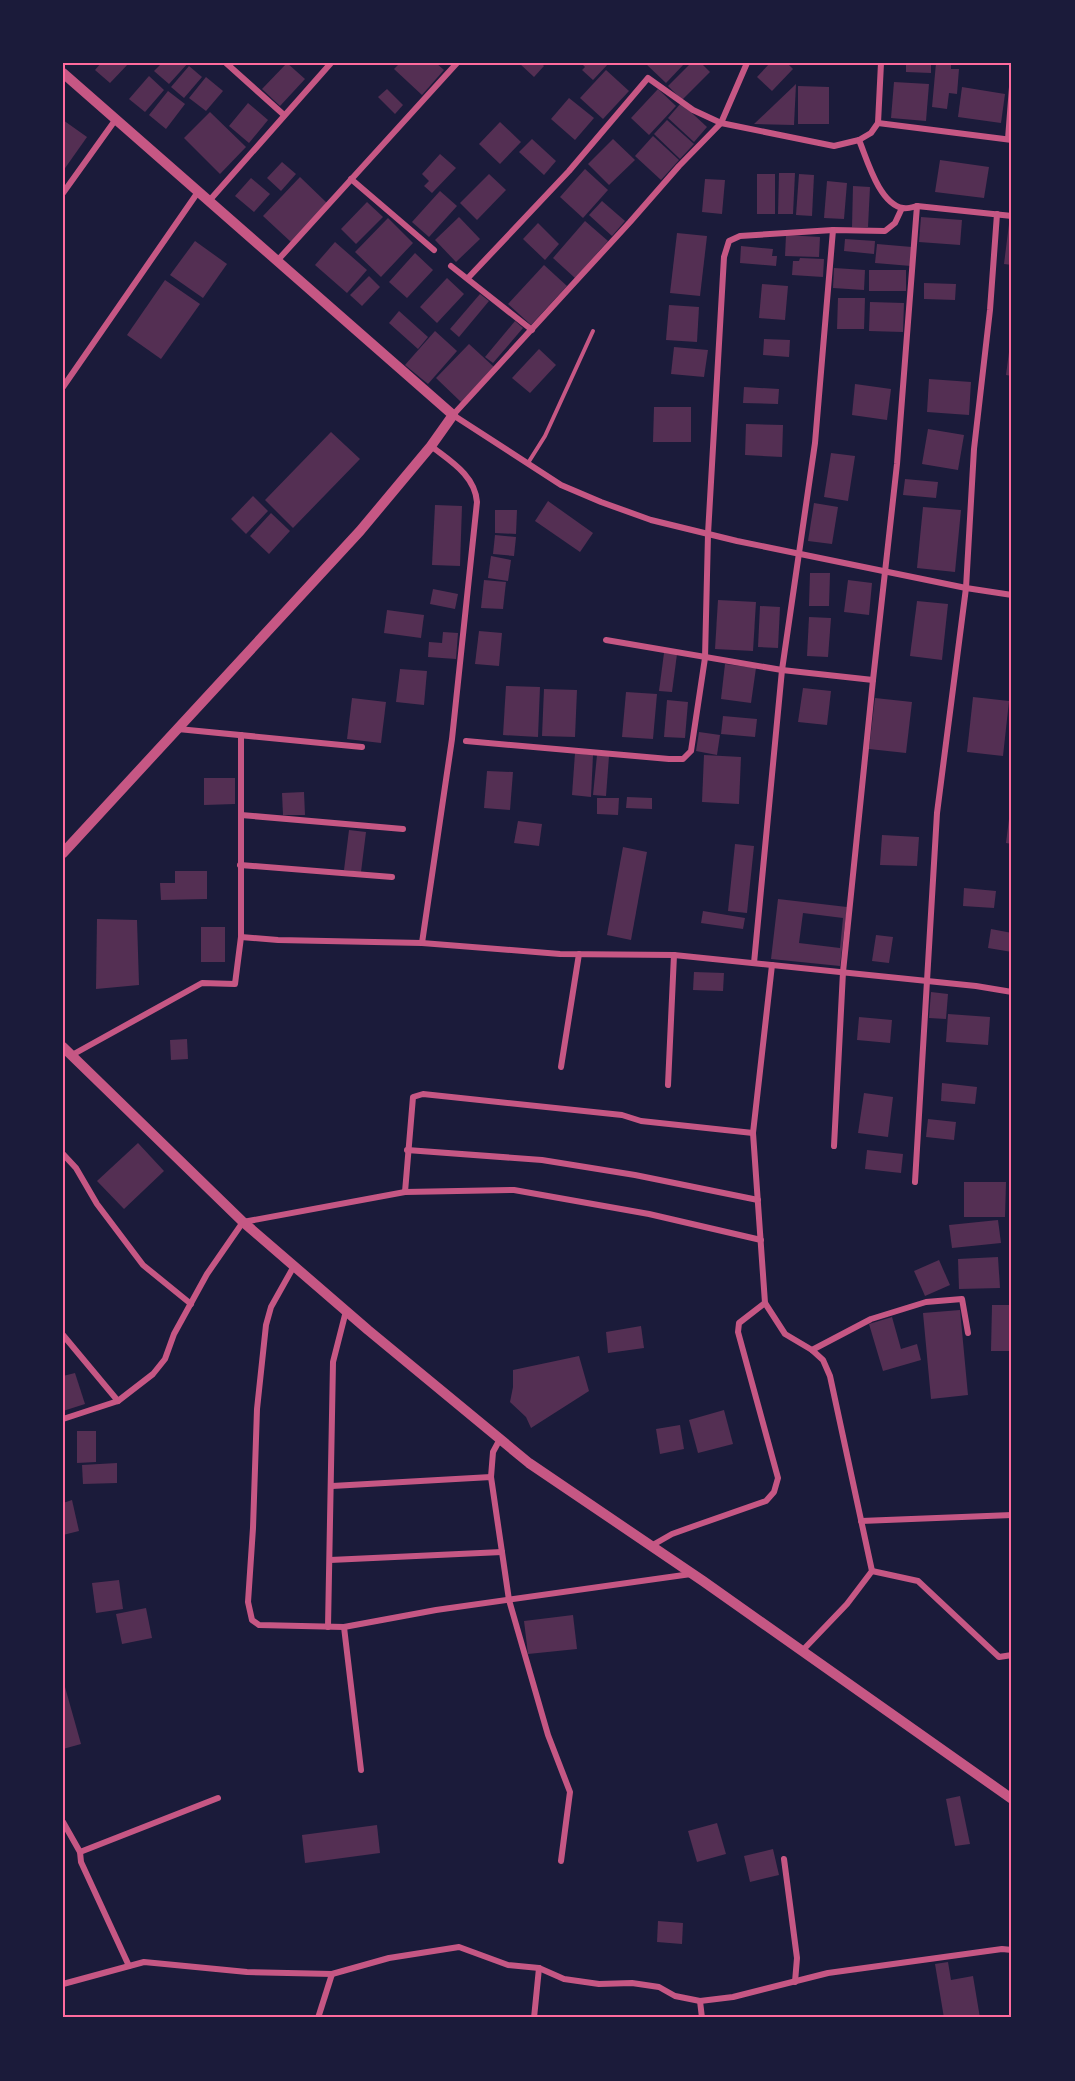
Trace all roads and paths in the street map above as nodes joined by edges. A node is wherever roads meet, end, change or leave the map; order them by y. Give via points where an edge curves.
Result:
1 (226, 63) edge
2 (331, 63) edge
3 (457, 63) edge
4 (747, 63) edge
5 (881, 63) edge
6 (63, 73) edge
7 (1012, 87) edge
8 (284, 115) junction
9 (116, 119) junction
10 (721, 123) junction
11 (878, 123) junction
12 (1010, 139) edge
13 (859, 140) junction
14 (351, 179) junction
15 (198, 192) junction
16 (63, 193) edge
17 (209, 201) junction
18 (917, 206) junction
19 (902, 208) junction
20 (997, 214) junction
21 (1012, 216) edge
22 (833, 230) junction
23 (434, 250) dead end
24 (277, 261) junction
25 (451, 266) dead end
26 (468, 278) junction
27 (532, 330) junction
28 (593, 331) dead end
29 (63, 387) edge
30 (453, 415) junction
31 (430, 446) junction
32 (528, 463) junction
33 (708, 534) junction
34 (798, 554) junction
35 (886, 572) junction
36 (966, 588) junction
37 (1012, 595) edge
38 (606, 640) dead end
39 (705, 658) junction
40 (782, 670) junction
41 (873, 680) junction
42 (177, 729) junction
43 (241, 735) junction
44 (466, 741) dead end
45 (362, 747) dead end
46 (241, 815) junction
47 (403, 829) dead end
48 (63, 852) edge
49 (240, 865) junction
50 (392, 877) dead end
51 (241, 937) junction
52 (422, 943) junction
53 (579, 954) junction
54 (674, 955) junction
55 (754, 963) junction
56 (772, 965) junction
57 (843, 972) junction
58 (926, 981) junction
59 (1012, 992) edge
60 (63, 1047) edge
61 (72, 1055) junction
62 (561, 1067) dead end
63 (668, 1085) dead end
64 (753, 1133) junction
65 (834, 1146) dead end
66 (407, 1150) junction
67 (63, 1154) edge
68 (915, 1182) dead end
69 (405, 1192) junction
70 (758, 1200) junction
71 (243, 1222) junction
72 (760, 1240) junction
73 (294, 1266) junction
74 (765, 1303) junction
75 (191, 1304) junction
76 (346, 1311) junction
77 (968, 1333) dead end
78 (63, 1335) edge
79 (812, 1350) junction
80 (118, 1401) junction
81 (63, 1419) edge
82 (500, 1439) junction
83 (490, 1477) junction
84 (332, 1486) junction
85 (1012, 1515) edge
86 (861, 1521) junction
87 (651, 1546) junction
88 (502, 1552) junction
89 (330, 1560) junction
90 (872, 1571) junction
91 (692, 1574) junction
92 (509, 1600) junction
93 (328, 1627) junction
94 (344, 1627) junction
95 (802, 1651) junction
96 (1012, 1655) edge
97 (361, 1770) dead end
98 (218, 1798) dead end
99 (1012, 1799) edge
100 (63, 1822) edge
101 (80, 1852) junction
102 (784, 1859) dead end
103 (561, 1862) dead end
104 (1012, 1950) edge
105 (129, 1966) junction
106 (539, 1968) junction
107 (332, 1974) junction
108 (795, 1982) junction
109 (63, 1984) edge
110 (700, 2001) junction
111 (318, 2018) edge
112 (534, 2018) edge
113 (702, 2018) edge

1 - 8 street
2 - 8 street
3 - 14 street
4 - 10 street
5 - 11 street
6 - 9 street
7 - 12 street
8 - 17 street
9 - 15 street
9 - 16 street
10 - 13 street via 834,146
10 - 26 street via 693,110 648,78 569,171
10 - 27 street
11 - 12 street
11 - 13 street
13 - 19 street via 880,191
14 - 23 street
14 - 24 street
15 - 17 street
15 - 29 street
17 - 24 street
18 - 19 street
18 - 20 street
18 - 35 street
19 - 22 street via 895,223 885,231
20 - 21 street
20 - 36 street via 974,449
22 - 33 street via 740,236 729,241 724,257
22 - 34 street via 815,443
24 - 30 street
25 - 26 street
26 - 27 street
27 - 30 street
28 - 32 lane via 545,436
30 - 31 street
30 - 32 street
31 - 42 street via 360,531
31 - 52 street via 466,474 476,490 477,502 452,739
32 - 33 street via 561,485 601,502
33 - 34 street
33 - 39 street
34 - 35 street
34 - 40 street
35 - 36 street
35 - 41 street
36 - 37 street
36 - 58 street via 937,813
38 - 39 street
39 - 40 street
39 - 44 street via 691,751 683,759
40 - 41 street
40 - 55 street
41 - 57 street
42 - 43 street
42 - 48 street
43 - 45 street
43 - 46 street
46 - 47 street
46 - 49 street
49 - 50 street
49 - 51 street
51 - 52 street
51 - 61 street via 235,984 202,983
52 - 53 street
53 - 54 street
53 - 62 street
54 - 55 street
54 - 63 street
55 - 56 street
56 - 57 street
56 - 64 street
57 - 58 street
57 - 65 street
58 - 59 street
58 - 68 street
60 - 61 street
61 - 71 street
64 - 66 street via 423,1094 413,1097
64 - 70 street
66 - 69 street
66 - 70 street via 542,1160
67 - 75 street via 143,1265
69 - 71 street
69 - 72 street via 514,1190 649,1214
70 - 72 street
71 - 73 street
71 - 75 street
72 - 74 street
73 - 76 street
73 - 93 street via 271,1307 266,1325 256,1409 248,1602 252,1620 259,1625
74 - 79 street via 785,1334
74 - 87 street via 739,1323 738,1332 778,1478 774,1492 766,1501 672,1534
75 - 80 street via 165,1359 153,1374
76 - 82 street
76 - 84 street via 333,1362
77 - 79 street via 962,1299 926,1302 871,1318
78 - 80 street
79 - 86 street via 823,1360 830,1376
80 - 81 street
82 - 83 street via 493,1452
82 - 87 street
83 - 84 street
83 - 88 street
84 - 89 street
85 - 86 street
86 - 90 street
87 - 91 street
88 - 89 street
88 - 92 street
89 - 93 street
90 - 95 street
90 - 96 street via 918,1581 999,1657
91 - 92 street
91 - 95 street
92 - 94 street
92 - 103 street via 548,1735 570,1792
93 - 94 street
94 - 97 street
95 - 99 street
98 - 101 street
100 - 101 street
101 - 105 street via 81,1862
102 - 108 street via 797,1958
104 - 108 street via 828,1973
105 - 107 street via 144,1962 247,1972
105 - 109 street
106 - 107 street via 508,1965 459,1947 389,1958
106 - 110 street via 564,1979 632,1983
106 - 112 street
107 - 111 street
108 - 110 street
110 - 113 street

